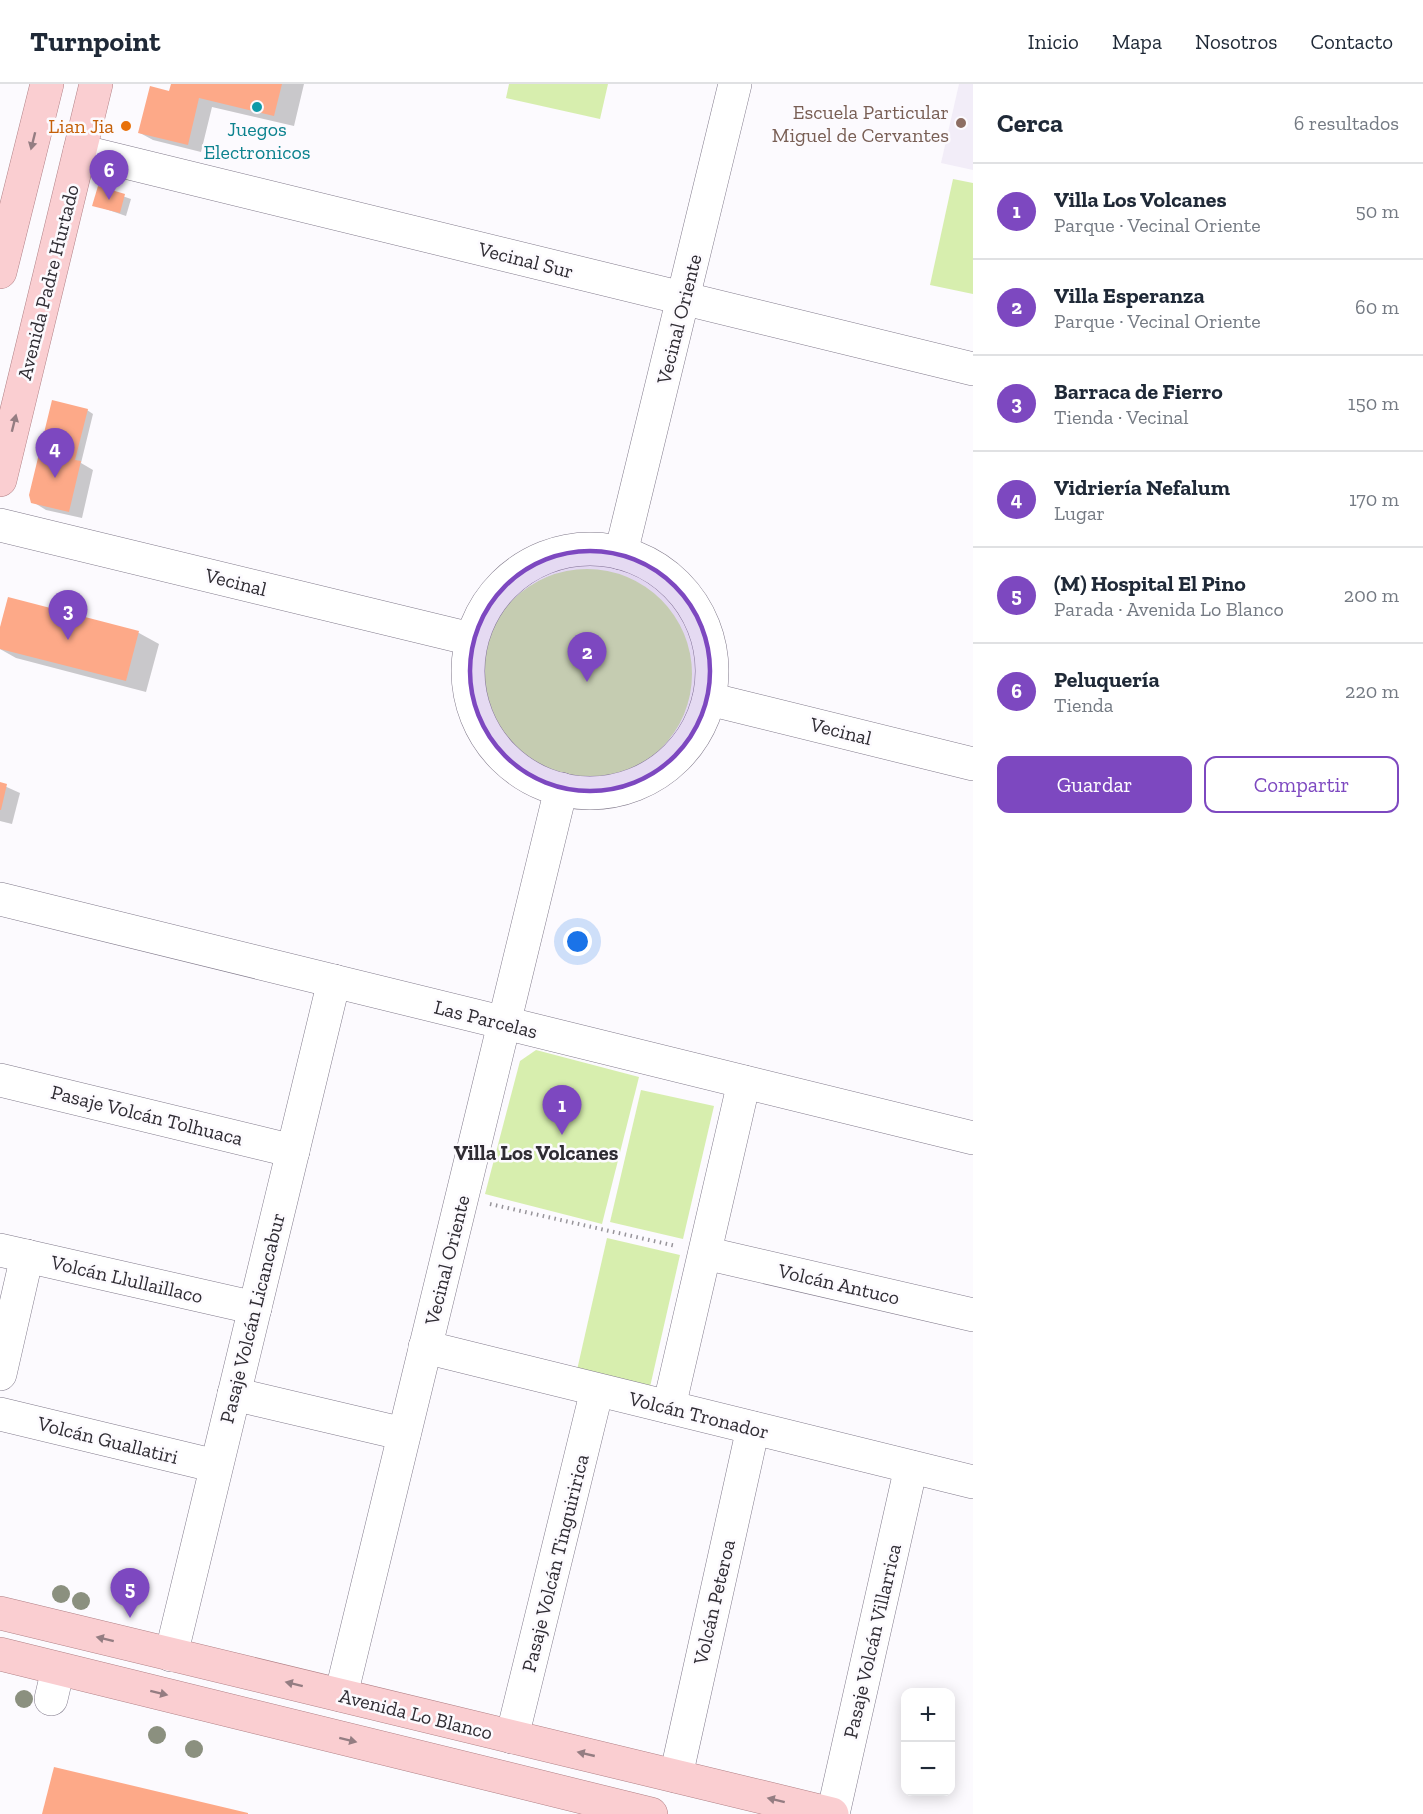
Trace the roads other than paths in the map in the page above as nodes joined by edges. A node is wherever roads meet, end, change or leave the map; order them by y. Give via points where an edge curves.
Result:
1 (47, 84) edge
2 (735, 84) edge
3 (92, 89) edge
4 (80, 151) junction
5 (0, 272) edge
6 (684, 298) junction
7 (973, 369) edge
8 (0, 480) edge
9 (0, 525) edge
10 (621, 553) junction
11 (471, 639) junction
12 (709, 699) junction
13 (973, 764) edge
14 (561, 789) junction
15 (0, 899) edge
16 (334, 981) junction
17 (506, 1023) junction
18 (0, 1080) edge
19 (744, 1082) junction
20 (973, 1138) edge
21 (293, 1150) junction
22 (13, 1253) edge
23 (705, 1253) junction
24 (255, 1308) junction
25 (973, 1315) edge
26 (425, 1347) junction
27 (0, 1374) edge
28 (597, 1389) junction
29 (234, 1394) junction
30 (669, 1407) junction
31 (0, 1414) edge
32 (753, 1428) junction
33 (404, 1434) junction
34 (216, 1466) junction
35 (911, 1467) junction
36 (973, 1482) edge
37 (0, 1613) edge
38 (0, 1654) edge
39 (171, 1655) junction
40 (340, 1695) junction
41 (512, 1737) junction
42 (676, 1776) junction
43 (651, 1814) edge
44 (833, 1814) edge

1 -> 5 main road
2 - 6 street, Vecinal Oriente
3 - 4 main road, Avenida Padre Hurtado
4 - 6 street, Vecinal Sur
8 -> 4 main road, Avenida Padre Hurtado
6 - 7 street, Vecinal Sur
6 - 10 street, Vecinal Oriente
9 - 11 street, Vecinal
10 - 11 street via 564,552 529,566 499,589
10 - 12 street via 656,568 695,608 712,662
11 - 14 street via 470,697 484,733 503,756 526,774
12 - 13 street, Vecinal
12 - 14 street via 692,738 663,768 625,788 604,792
14 - 17 street, Vecinal Oriente
15 - 16 street, Las Parcelas
16 - 17 street, Las Parcelas
16 - 21 street, Pasaje Volcán Licancabur
17 - 19 street, Las Parcelas
17 - 26 street, Vecinal Oriente
18 - 21 street, Pasaje Volcán Tolhuaca
19 - 20 street, Las Parcelas
19 - 23 street
21 - 24 street, Pasaje Volcán Licancabur
22 - 24 street, Volcán Llullaillaco
22 - 27 street
23 - 25 street, Volcán Antuco
23 - 30 street
24 - 29 street, Pasaje Volcán Licancabur
26 - 28 street, Volcán Tronador
26 - 33 street, Vecinal Oriente
28 - 30 street, Volcán Tronador
28 - 41 street, Pasaje Volcán Tinguiririca
29 - 33 street
29 - 34 street, Pasaje Volcán Licancabur
30 - 32 street, Volcán Tronador
31 - 34 street, Volcán Guallatiri
32 - 35 street, Volcán Tronador
32 - 42 street, Volcán Peteroa
33 - 40 street, Vecinal Oriente
34 - 39 street, Pasaje Volcán Licancabur
35 - 36 street, Volcán Tronador
35 - 44 street, Pasaje Volcán Villarrica
39 -> 37 main road, Avenida Lo Blanco
38 -> 43 main road, Avenida Lo Blanco via 55,1684
40 -> 39 main road, Avenida Lo Blanco
40 - 41 main road, Avenida Lo Blanco
42 -> 41 main road, Avenida Lo Blanco
44 -> 42 main road, Avenida Lo Blanco

